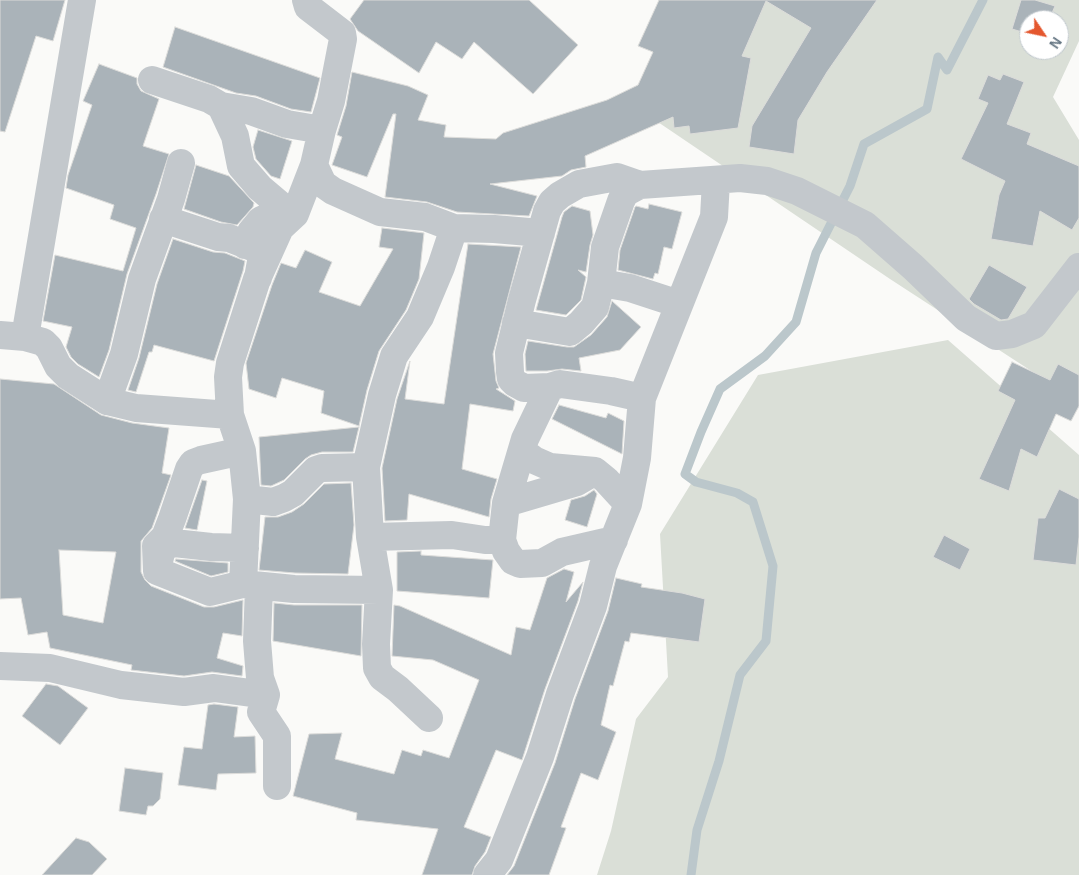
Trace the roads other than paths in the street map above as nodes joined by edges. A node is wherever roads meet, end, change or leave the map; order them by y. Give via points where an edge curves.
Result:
1 (82, 0) edge
2 (306, 0) edge
3 (152, 80) dead end
4 (221, 106) junction
5 (322, 130) junction
6 (181, 163) dead end
7 (314, 165) junction
8 (716, 181) junction
9 (640, 185) junction
10 (294, 215) junction
11 (163, 219) junction
12 (454, 228) junction
13 (541, 233) junction
14 (245, 245) junction
15 (1079, 267) edge
16 (257, 279) junction
17 (601, 283) junction
18 (679, 304) junction
19 (516, 323) junction
20 (12, 336) edge
21 (550, 387) junction
22 (642, 398) junction
23 (108, 401) junction
24 (230, 414) junction
25 (242, 451) junction
26 (519, 462) junction
27 (366, 467) junction
28 (595, 471) junction
29 (542, 494) junction
30 (248, 499) junction
31 (506, 503) junction
32 (628, 504) junction
33 (370, 537) junction
34 (502, 540) junction
35 (614, 540) junction
36 (245, 548) junction
37 (157, 571) junction
38 (251, 585) junction
39 (378, 590) junction
40 (0, 666) edge
41 (266, 696) junction
42 (429, 718) dead end
43 (276, 786) dead end
44 (487, 875) edge

1 - 20 street
2 - 5 street via 308,6 342,32 331,101
3 - 4 street
4 - 5 street
4 - 10 street via 235,136 241,166 260,188
5 - 7 street
6 - 11 street
7 - 10 street
7 - 12 street via 323,184 340,196 380,212 425,216
8 - 9 street
8 - 15 street via 740,178 767,181 797,191 865,225 966,318 996,336 1012,334 1034,325
8 - 18 street via 714,217
9 - 13 street via 617,178 579,184 552,202
9 - 17 street via 625,194 621,202 605,247
10 - 14 street via 275,214 261,220
10 - 16 street via 280,228
11 - 14 street
11 - 23 street via 142,279 124,354
12 - 13 street
12 - 27 street via 420,316 394,356
13 - 19 street
14 - 16 street via 261,251
16 - 24 street via 230,363
17 - 18 street via 630,288
17 - 19 street via 595,307 570,332
18 - 22 street
19 - 21 street via 509,353 511,379 524,388
20 - 23 street via 43,342 68,376
21 - 22 street via 560,384
21 - 26 street via 525,439
22 - 32 street via 637,458
23 - 24 street via 136,408
24 - 25 street
25 - 30 street
25 - 37 street via 201,460 189,468 172,519 156,546
26 - 28 street via 534,460 550,467
26 - 29 street
26 - 31 street
27 - 30 street via 322,468 284,498 273,502
27 - 33 street
28 - 29 street via 577,482
28 - 32 street
29 - 31 street
30 - 36 street
31 - 34 street
32 - 35 street
33 - 34 street via 452,535
33 - 39 street
34 - 35 street via 513,561 520,564 542,563 562,552
35 - 44 street via 540,758 499,860
36 - 37 street via 174,543 167,545 161,553
36 - 38 street
37 - 38 street via 210,592
38 - 39 street
38 - 41 street via 260,678
39 - 42 street via 377,668 382,677
40 - 41 street via 50,668 166,690 184,692 214,688
41 - 43 street via 261,712 278,736

